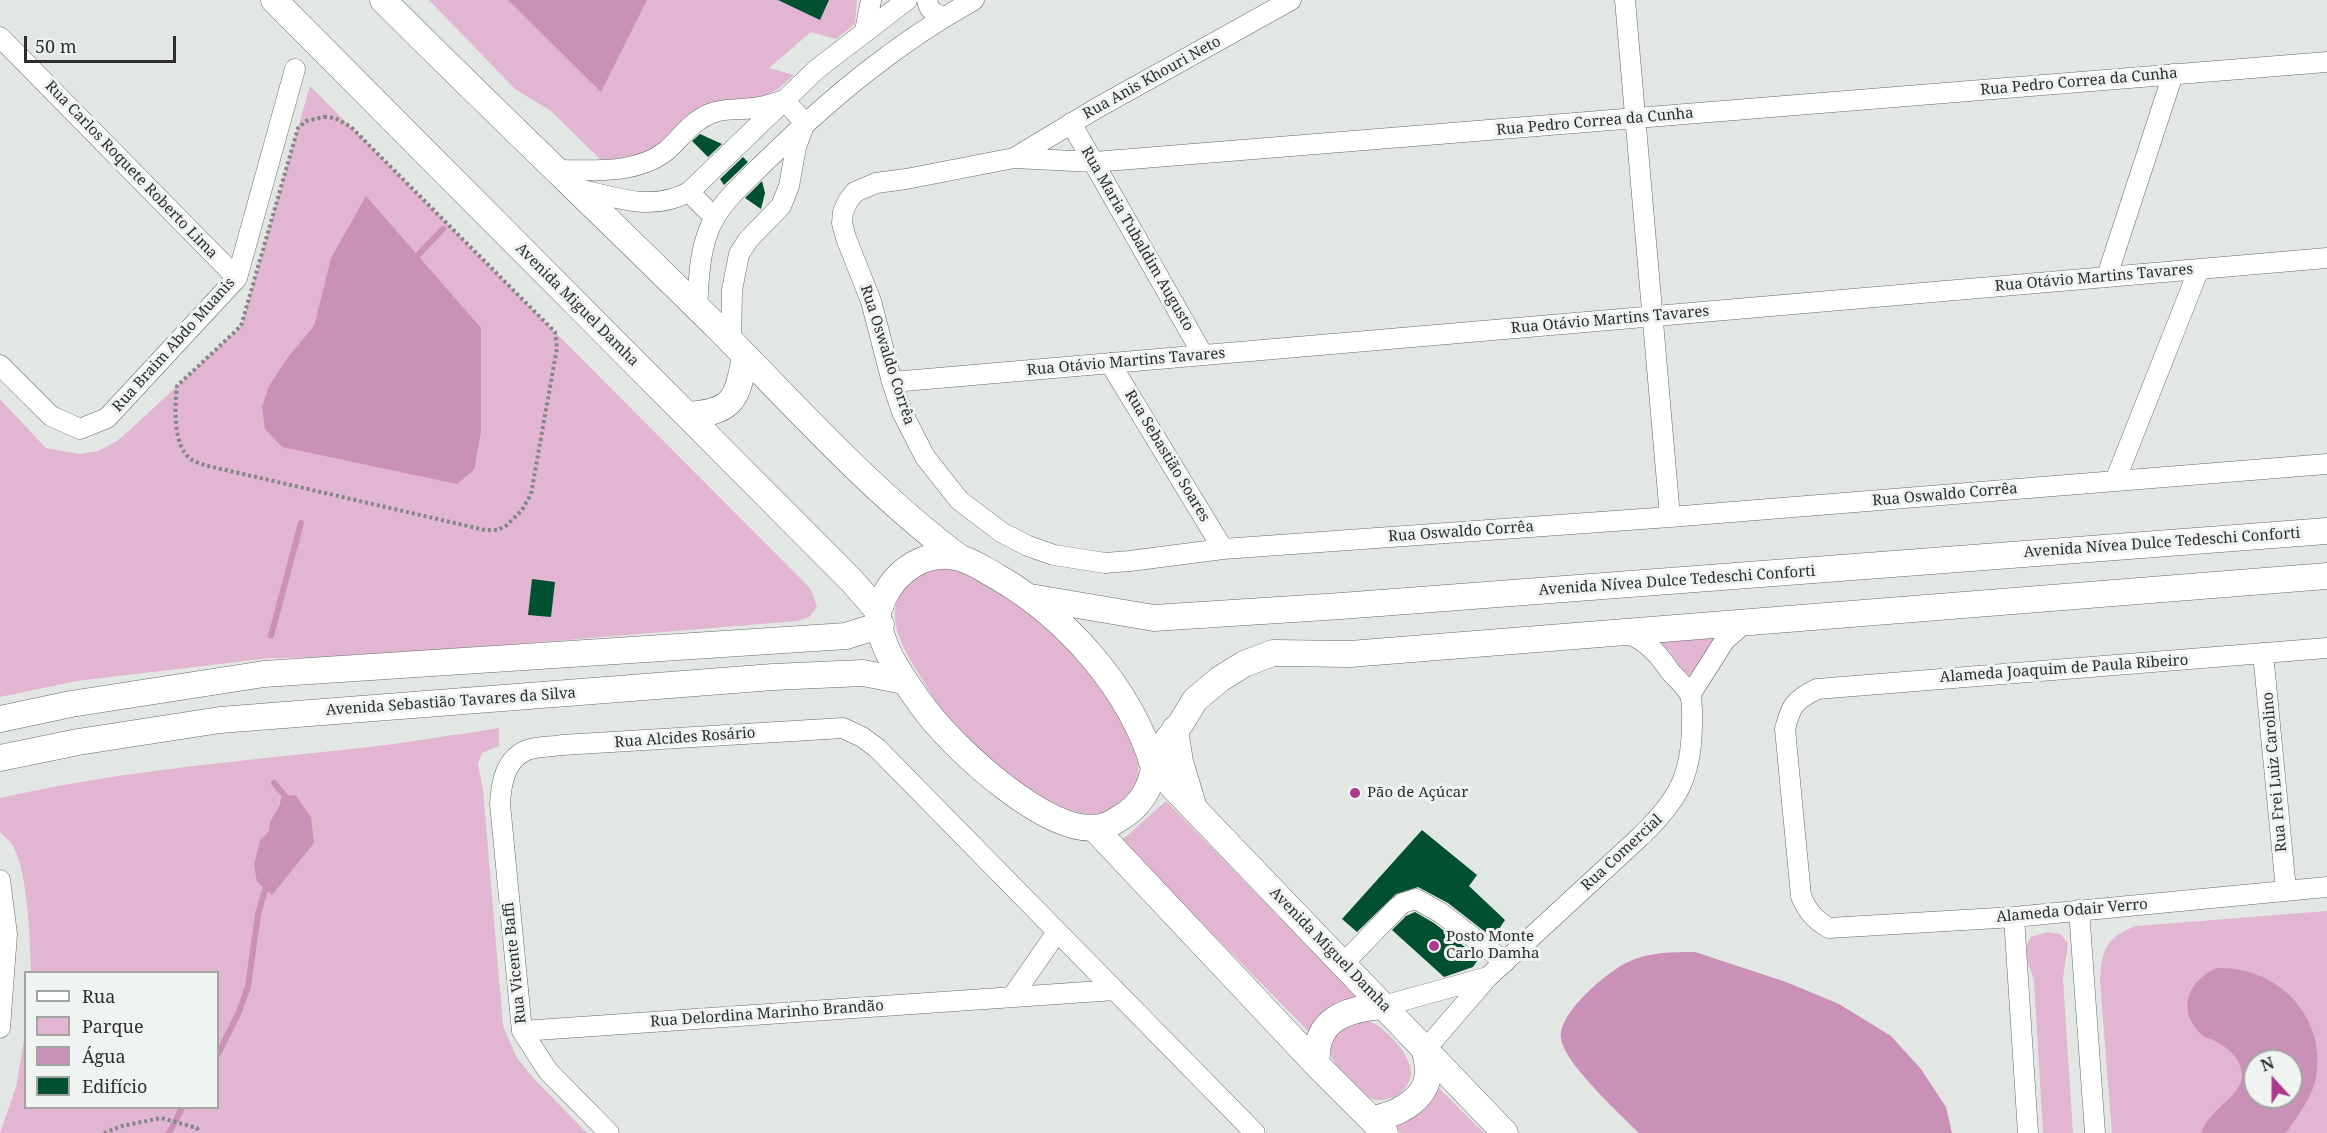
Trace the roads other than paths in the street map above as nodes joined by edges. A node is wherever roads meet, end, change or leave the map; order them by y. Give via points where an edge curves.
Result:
1 (274, 0) edge
2 (382, 0) edge
3 (871, 0) edge
4 (907, 0) edge
5 (927, 0) edge
6 (974, 0) edge
7 (1291, 0) edge
8 (1625, 0) edge
9 (945, 17) junction
10 (864, 31) junction
11 (0, 37) edge
12 (2327, 62) edge
13 (295, 69) dead end
14 (2173, 74) junction
15 (784, 100) junction
16 (1634, 119) junction
17 (805, 123) junction
18 (1071, 123) junction
19 (1014, 158) junction
20 (1094, 162) junction
21 (554, 170) junction
22 (865, 187) joint
23 (573, 189) junction
24 (689, 192) junction
25 (715, 218) junction
26 (2327, 258) edge
27 (2199, 269) junction
28 (2107, 276) junction
29 (237, 278) junction
30 (697, 308) junction
31 (1653, 316) junction
32 (738, 349) junction
33 (1203, 355) junction
34 (1110, 363) junction
35 (0, 365) edge
36 (892, 382) junction
37 (687, 415) junction
38 (2327, 464) edge
39 (2115, 481) junction
40 (1670, 517) junction
41 (2327, 531) edge
42 (1223, 549) junction
43 (960, 558) junction
44 (2327, 576) edge
45 (1028, 597) junction
46 (879, 618) junction
47 (1746, 622) junction
48 (1624, 633) junction
49 (2327, 648) edge
50 (2263, 653) junction
51 (904, 681) junction
52 (1690, 695) junction
53 (82, 702) junction
54 (0, 719) edge
55 (1176, 729) junction
56 (88, 741) junction
57 (0, 758) edge
58 (511, 762) joint
59 (1153, 764) junction
60 (1194, 808) junction
61 (1094, 828) junction
62 (0, 880) edge
63 (2327, 887) edge
64 (2286, 890) junction
65 (2079, 910) junction
66 (2014, 917) junction
67 (1817, 921) joint
68 (1057, 932) junction
69 (1505, 962) junction
70 (1343, 964) junction
71 (1488, 977) junction
72 (1114, 990) junction
73 (1012, 997) junction
74 (1383, 1006) junction
75 (0, 1028) edge
76 (522, 1031) junction
77 (1425, 1050) junction
78 (1317, 1065) junction
79 (1378, 1126) edge
80 (609, 1133) edge
81 (1255, 1133) edge
82 (1505, 1133) edge
83 (2028, 1133) edge
84 (2095, 1133) edge

1 - 37 main road, Avenida Miguel Damha
2 - 21 main road
3 - 10 street
4 - 10 street
5 - 9 street via 930,10
6 - 9 street
7 - 18 street, Rua Anis Khouri Neto
8 - 16 street
9 - 17 street via 854,81
10 - 15 street
11 - 29 street, Rua Carlos Roquete Roberto Lima
12 - 14 street, Rua Pedro Correa da Cunha
13 - 29 street, Rua Braim Abdo Muanis
14 - 16 street, Rua Pedro Correa da Cunha
14 - 28 street
15 - 17 street
15 - 21 street via 756,108 712,112 650,161 596,170
15 - 24 street
16 - 20 street, Rua Pedro Correa da Cunha
16 - 31 street
17 - 25 street via 742,185
17 - 32 street via 781,206 739,254 733,281
18 - 19 street, Rua Anis Khouri Neto
18 - 20 street, Rua Maria Tubaldim Augusto
19 - 20 street, Rua Pedro Correa da Cunha
19 - 22 street, Rua Pedro Correa da Cunha
20 - 33 street, Rua Maria Tubaldim Augusto
21 - 23 main road
22 - 36 street, Rua Oswaldo Corrêa via 848,201 842,223 871,301
23 - 24 street via 642,203 661,203
23 - 30 main road
24 - 25 street
25 - 30 street via 705,240
26 - 27 street, Rua Otávio Martins Tavares
27 - 28 street, Rua Otávio Martins Tavares
27 - 39 street
28 - 31 street, Rua Otávio Martins Tavares
29 - 35 street, Rua Braim Abdo Muanis via 106,418 80,429 51,416
30 - 32 main road
31 - 33 street, Rua Otávio Martins Tavares
31 - 40 street
32 - 37 main road via 740,385 734,397 723,408
32 - 43 main road via 861,472
33 - 34 street, Rua Otávio Martins Tavares
34 - 36 street, Rua Otávio Martins Tavares
34 - 42 street, Rua Sebastião Soares
36 - 42 street, Rua Oswaldo Corrêa via 925,457 959,500 1001,532 1054,555 1105,562
37 - 46 main road, Avenida Miguel Damha via 851,580
38 - 39 street, Rua Oswaldo Corrêa
39 - 40 street, Rua Oswaldo Corrêa
40 - 42 street, Rua Oswaldo Corrêa
41 - 45 main road, Avenida Nívea Dulce Tedeschi Conforti via 1154,618
43 - 45 main road
43 - 46 main road via 938,555 903,572 889,586
44 - 47 main road
45 - 59 main road via 1072,635 1103,670 1128,709
46 - 51 main road via 882,636
46 - 53 main road via 846,636 264,674
47 - 48 main road
47 - 52 street via 1725,640
48 - 52 street via 1638,636 1651,648
48 - 55 main road via 1350,654 1273,653 1220,679 1196,700
49 - 50 street, Alameda Joaquim de Paula Ribeiro
50 - 64 street, Rua Frei Luiz Carolino
50 - 67 street, Alameda Joaquim de Paula Ribeiro via 1817,689 1803,696 1790,710 1785,729 1800,887 1806,909
51 - 56 main road, Avenida Sebastião Tavares da Silva via 863,673 773,677 220,720
51 - 61 main road via 944,731 998,783 1066,823
52 - 69 street, Rua Comercial via 1689,762 1678,793 1665,812
53 - 54 main road
53 - 56 main road via 91,728
55 - 59 main road
55 - 60 main road via 1180,762
56 - 57 main road, Avenida Sebastião Tavares da Silva
58 - 68 street, Rua Alcides Rosário via 527,750 562,745 843,728 877,748
58 - 76 street, Rua Vicente Baffi via 502,782 500,804
59 - 60 main road, Avenida Miguel Damha
59 - 61 main road via 1152,782 1141,800 1127,815
60 - 70 main road, Avenida Miguel Damha
61 - 78 main road
62 - 75 street via 7,934
63 - 64 street, Alameda Odair Verro
64 - 65 street, Alameda Odair Verro
65 - 66 street, Alameda Odair Verro
65 - 84 street
66 - 67 street, Alameda Odair Verro via 1847,928 1829,928
66 - 83 street
68 - 72 street
68 - 73 street
69 - 70 street via 1442,913 1416,899 1398,907
69 - 71 street, Rua Comercial
70 - 74 main road, Avenida Miguel Damha
71 - 74 street, Rua Comercial
71 - 77 street, Rua Comercial
72 - 73 street, Rua Delordina Marinho Brandão
72 - 81 street
73 - 76 street, Rua Delordina Marinho Brandão
74 - 77 main road, Avenida Miguel Damha
74 - 78 main road via 1352,1009 1332,1021 1318,1046
76 - 80 street, Rua Vicente Baffi via 548,1071
77 - 79 main road via 1428,1075 1419,1094 1403,1109 1382,1118
77 - 82 main road, Avenida Miguel Damha
78 - 79 main road

